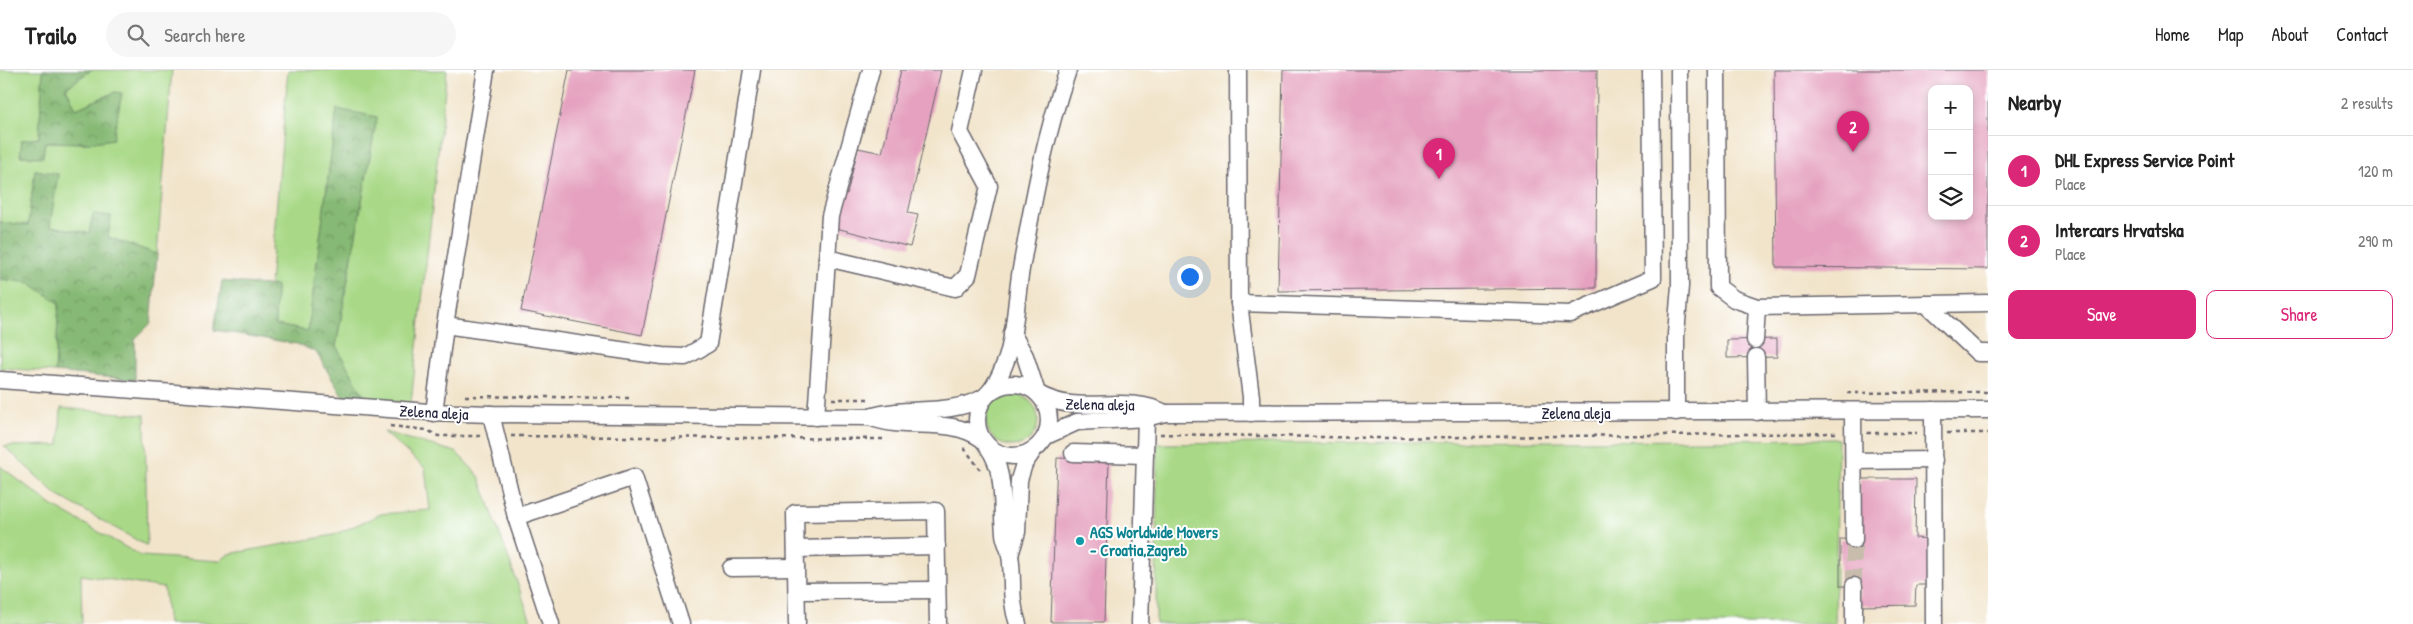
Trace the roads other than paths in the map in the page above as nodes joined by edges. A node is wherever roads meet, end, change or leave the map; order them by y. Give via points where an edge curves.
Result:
1 (486, 70) edge
2 (752, 70) edge
3 (871, 70) edge
4 (974, 70) edge
5 (1068, 70) edge
6 (1238, 70) edge
7 (1651, 70) edge
8 (1679, 70) edge
9 (1717, 70) edge
10 (827, 258) junction
11 (1988, 302) edge
12 (1239, 303) junction
13 (1926, 304) junction
14 (1757, 307) junction
15 (445, 325) junction
16 (1012, 333) junction
17 (1756, 340) dead end
18 (1988, 354) edge
19 (1756, 357) dead end
20 (0, 380) edge
21 (1037, 393) junction
22 (987, 394) junction
23 (1853, 410) junction
24 (1933, 410) junction
25 (1988, 410) edge
26 (431, 412) junction
27 (1676, 412) junction
28 (1757, 412) junction
29 (1165, 413) junction
30 (1251, 413) junction
31 (491, 414) junction
32 (816, 417) junction
33 (870, 417) junction
34 (1146, 426) junction
35 (1046, 436) junction
36 (985, 443) junction
37 (1033, 450) junction
38 (1073, 453) dead end
39 (1144, 455) junction
40 (1934, 460) junction
41 (1854, 461) junction
42 (516, 517) junction
43 (1854, 540) tunnel mouth
44 (937, 546) junction
45 (796, 549) junction
46 (1010, 556) junction
47 (796, 567) junction
48 (731, 568) dead end
49 (1854, 586) tunnel mouth
50 (938, 590) junction
51 (797, 591) junction
52 (552, 624) edge
53 (681, 624) edge
54 (797, 624) edge
55 (938, 624) edge
56 (1018, 624) edge
57 (1140, 624) edge
58 (1854, 624) edge
59 (1934, 624) edge

1 - 15 street
2 - 15 street via 708,344 685,357 662,356
3 - 10 street via 830,216
4 - 10 street via 960,132 989,186 968,274 955,288
5 - 16 street via 1056,104 1036,187
6 - 12 street
7 - 12 street via 1653,278 1570,314
8 - 27 street via 1680,286
9 - 14 street via 1718,287 1734,299
10 - 32 street
11 - 13 street
12 - 30 street
13 - 14 street
13 - 18 street via 1978,354
14 - 17 street
15 - 26 street
16 - 21 street via 1025,356
16 - 22 street via 1004,366
19 - 28 street
20 - 26 street, Zelena aleja
21 - 22 street, Zelena aleja via 1012,384
21 - 29 street, Zelena aleja via 1064,405 1149,405
21 - 35 street, Zelena aleja via 1049,416
22 - 33 street, Zelena aleja via 949,408 888,411
22 - 36 street, Zelena aleja via 981,402 976,421
23 - 24 street, Zelena aleja
23 - 28 street, Zelena aleja
23 - 41 street
24 - 25 street, Zelena aleja
24 - 40 street
26 - 31 street, Zelena aleja
27 - 28 street, Zelena aleja
27 - 30 street, Zelena aleja
29 - 30 street, Zelena aleja
29 - 34 street, Zelena aleja
31 - 32 street, Zelena aleja
31 - 42 street
32 - 33 street, Zelena aleja
33 - 36 street, Zelena aleja via 884,423 965,429
34 - 35 street, Zelena aleja via 1077,422
34 - 39 street
35 - 37 street, Zelena aleja
36 - 37 street, Zelena aleja via 1004,456 1024,455
36 - 46 street, Zelena aleja via 997,462 1002,481 1004,535
37 - 46 street, Zelena aleja via 1024,464 1020,480 1017,532
38 - 39 street
39 - 57 street
40 - 41 street
40 - 59 street
41 - 43 street
42 - 52 street
42 - 53 street via 634,477
44 - 45 street
44 - 45 street via 936,511 796,513
44 - 50 street
45 - 47 street
46 - 56 street, Zelena aleja via 1011,600
47 - 48 street
47 - 51 street
49 - 58 street
50 - 51 street
50 - 55 street
51 - 54 street

